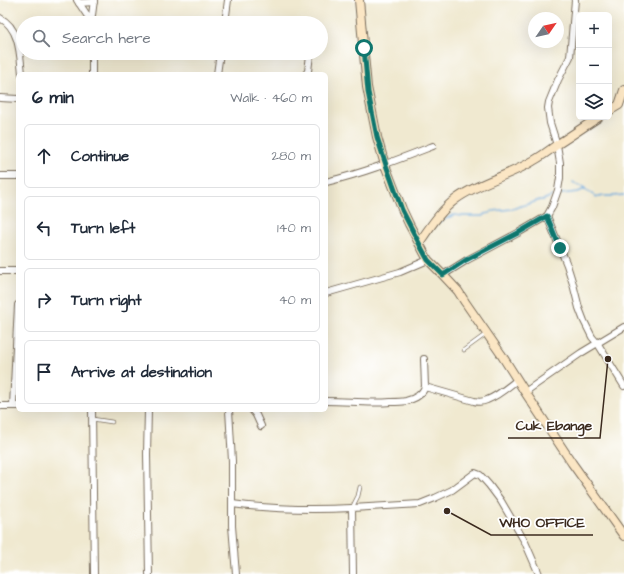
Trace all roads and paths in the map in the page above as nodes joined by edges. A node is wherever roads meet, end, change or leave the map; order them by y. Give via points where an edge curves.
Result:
1 (228, 0) edge
2 (359, 0) edge
3 (575, 0) edge
4 (94, 1) edge
5 (78, 2) edge
6 (87, 16) edge
7 (92, 16) edge
8 (226, 16) edge
9 (0, 18) edge
10 (16, 39) edge
11 (21, 60) edge
12 (92, 60) edge
13 (219, 60) edge
14 (309, 60) edge
15 (22, 72) edge
16 (92, 72) edge
17 (217, 72) edge
18 (307, 72) edge
19 (624, 90) edge
20 (0, 98) edge
21 (16, 99) edge
22 (622, 105) edge
23 (612, 110) edge
24 (594, 120) edge
25 (557, 145) junction
26 (433, 146) dead end
27 (386, 165) junction
28 (0, 176) edge
29 (16, 176) edge
30 (328, 182) edge
31 (547, 216) junction
32 (419, 243) junction
33 (428, 260) junction
34 (0, 271) edge
35 (16, 271) edge
36 (443, 275) junction
37 (328, 292) edge
38 (624, 327) edge
39 (487, 333) junction
40 (598, 344) junction
41 (464, 350) dead end
42 (424, 359) dead end
43 (624, 372) edge
44 (618, 376) junction
45 (517, 380) junction
46 (624, 386) edge
47 (425, 387) junction
48 (525, 392) junction
49 (328, 401) edge
50 (0, 406) edge
51 (16, 406) edge
52 (92, 412) edge
53 (148, 412) edge
54 (229, 412) edge
55 (254, 412) edge
56 (92, 419) junction
57 (112, 422) dead end
58 (261, 426) dead end
59 (360, 487) dead end
60 (232, 504) junction
61 (352, 508) junction
62 (624, 536) edge
63 (94, 574) edge
64 (149, 574) edge
65 (236, 574) edge
66 (353, 574) edge
67 (539, 574) edge

1 - 8 street
2 - 27 street via 368,92 377,137
3 - 25 street via 570,57 548,108
4 - 5 street
4 - 7 street
5 - 6 street
9 - 10 street via 11,28
11 - 15 street
12 - 16 street
13 - 17 street
14 - 18 street
19 - 22 street
20 - 21 street
22 - 23 street
24 - 25 street
25 - 31 street via 560,163 559,184
25 - 32 street via 518,170 470,190 456,199 435,220
26 - 27 street
27 - 30 street
27 - 32 street via 402,210
28 - 29 street
31 - 36 street
31 - 40 street via 568,269 579,308 592,337
32 - 33 street
33 - 36 street
33 - 37 street via 400,272
34 - 35 street
36 - 39 street via 458,291
38 - 40 street
39 - 41 lane
39 - 45 street
40 - 44 street
40 - 48 street
42 - 47 street
43 - 44 street
44 - 46 street
45 - 47 street via 482,402
45 - 48 street
47 - 49 street via 419,395 405,402
48 - 62 street
50 - 51 street
52 - 56 street
53 - 64 street
54 - 60 street
55 - 58 street
56 - 57 lane
56 - 63 street
59 - 61 lane
60 - 61 street via 281,508
60 - 65 street
61 - 66 street
61 - 67 street via 420,504 452,490 475,473 480,475 501,501 525,542

